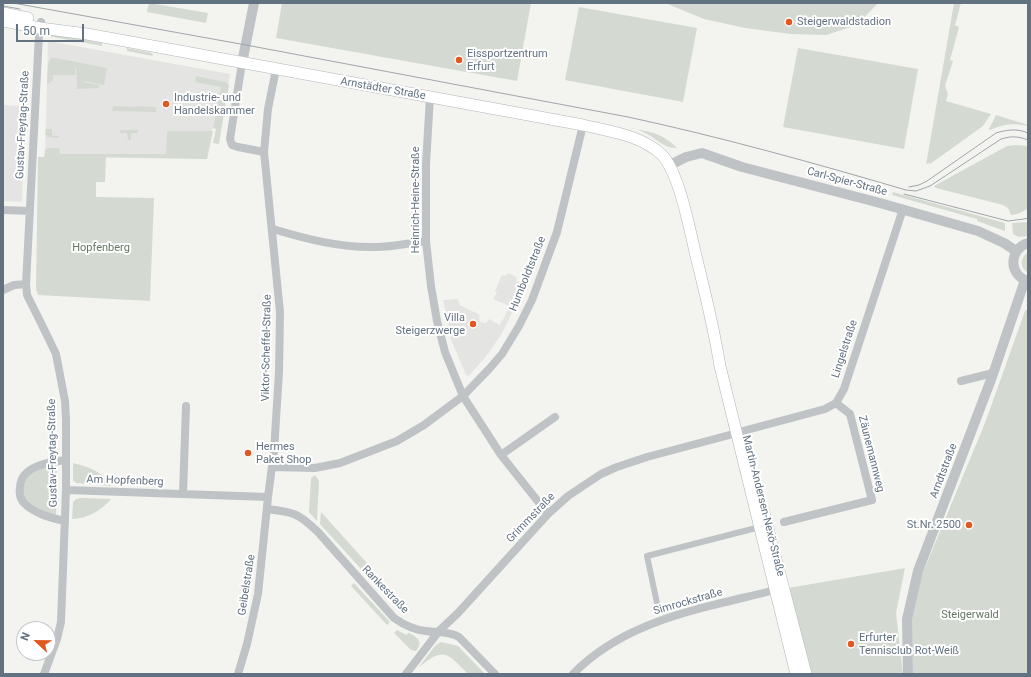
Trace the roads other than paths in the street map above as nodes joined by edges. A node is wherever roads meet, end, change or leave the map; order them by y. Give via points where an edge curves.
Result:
1 (254, 3) edge
2 (3, 13) edge
3 (3, 21) edge
4 (40, 25) junction
5 (242, 63) junction
6 (276, 69) junction
7 (430, 97) junction
8 (584, 125) junction
9 (264, 152) junction
10 (670, 165) junction
11 (903, 209) junction
12 (3, 210) edge
13 (30, 211) junction
14 (273, 229) junction
15 (426, 241) junction
16 (1028, 243) edge
17 (1016, 251) junction
18 (1026, 281) edge
19 (26, 284) junction
20 (3, 290) edge
21 (992, 375) junction
22 (961, 381) dead end
23 (463, 396) junction
24 (836, 403) junction
25 (186, 406) dead end
26 (555, 417) dead end
27 (740, 432) junction
28 (501, 455) junction
29 (66, 460) junction
30 (272, 467) junction
31 (66, 490) junction
32 (183, 494) junction
33 (268, 497) junction
34 (267, 508) junction
35 (548, 514) junction
36 (65, 520) junction
37 (784, 522) dead end
38 (760, 528) junction
39 (775, 590) junction
40 (657, 603) dead end
41 (439, 631) junction
42 (44, 674) edge
43 (238, 674) edge
44 (406, 674) edge
45 (495, 674) edge
46 (573, 674) edge
47 (796, 674) edge
48 (806, 674) edge
49 (908, 674) edge

1 - 5 street
2 - 4 main road, Arnstädter Straße
3 - 4 main road, Arnstädter Straße
4 - 5 main road, Arnstädter Straße
4 - 13 street, Gustav-Freytag-Straße
5 - 6 main road, Arnstädter Straße
5 - 9 street via 230,138 232,145
6 - 7 main road, Arnstädter Straße
6 - 9 street, Viktor-Scheffel-Straße via 268,109
7 - 8 main road, Arnstädter Straße
7 - 15 street, Heinrich-Heine-Straße via 426,164
8 - 10 main road, Arnstädter Straße via 649,144
8 - 23 street, Humboldtstraße via 557,232 532,300 502,354
9 - 14 street, Viktor-Scheffel-Straße
10 - 11 street, Carl-Spier-Straße via 702,153 742,167
10 - 27 main road, Martin-Andersen-Nexö-Straße via 687,220 716,340 727,366
11 - 17 street, Carl-Spier-Straße via 978,231
11 - 24 street, Lingelstraße via 844,389
12 - 13 street
13 - 19 street, Gustav-Freytag-Straße
14 - 15 street via 306,239 351,246 375,247
14 - 30 street, Viktor-Scheffel-Straße via 280,312 280,348
15 - 23 street, Heinrich-Heine-Straße via 437,321 445,352
16 - 17 street
17 - 18 street via 1013,257 1014,270
18 - 21 street, Arndtstraße
19 - 20 street via 14,285
19 - 29 street, Gustav-Freytag-Straße via 27,295 56,354 62,379 66,419
21 - 22 street
21 - 49 street, Arndtstraße via 918,571 907,619
23 - 28 street, Heinrich-Heine-Straße
23 - 30 street, Humboldtstraße via 397,441 340,463 315,468
24 - 27 street via 825,410
24 - 37 street, Zäunemannweg via 850,414 872,500
25 - 32 street
26 - 28 street
27 - 35 street, Grimmstraße via 617,467 583,485
27 - 38 main road, Martin-Andersen-Nexö-Straße
27 - 48 main road, Martin-Andersen-Nexö-Straße
28 - 35 street, Heinrich-Heine-Straße
29 - 31 street, Gustav-Freytag-Straße
29 - 36 street via 33,468 26,473 20,484 20,495 25,505 52,518
30 - 33 street, Viktor-Scheffel-Straße
31 - 32 street, Am Hopfenberg
31 - 36 street, Gustav-Freytag-Straße
32 - 33 street, Am Hopfenberg
33 - 34 street, Geibelstraße
34 - 41 street, Rankestraße via 296,514 306,521 402,624 427,632
34 - 43 street, Geibelstraße via 258,594
35 - 41 street, Grimmstraße
36 - 42 street, Gustav-Freytag-Straße via 61,622
38 - 39 main road, Martin-Andersen-Nexö-Straße
38 - 40 street via 646,556
39 - 46 street, Simrockstraße via 664,619 620,638
39 - 47 main road, Martin-Andersen-Nexö-Straße
41 - 44 street, Grimmstraße
41 - 45 street, Rankestraße via 459,637

